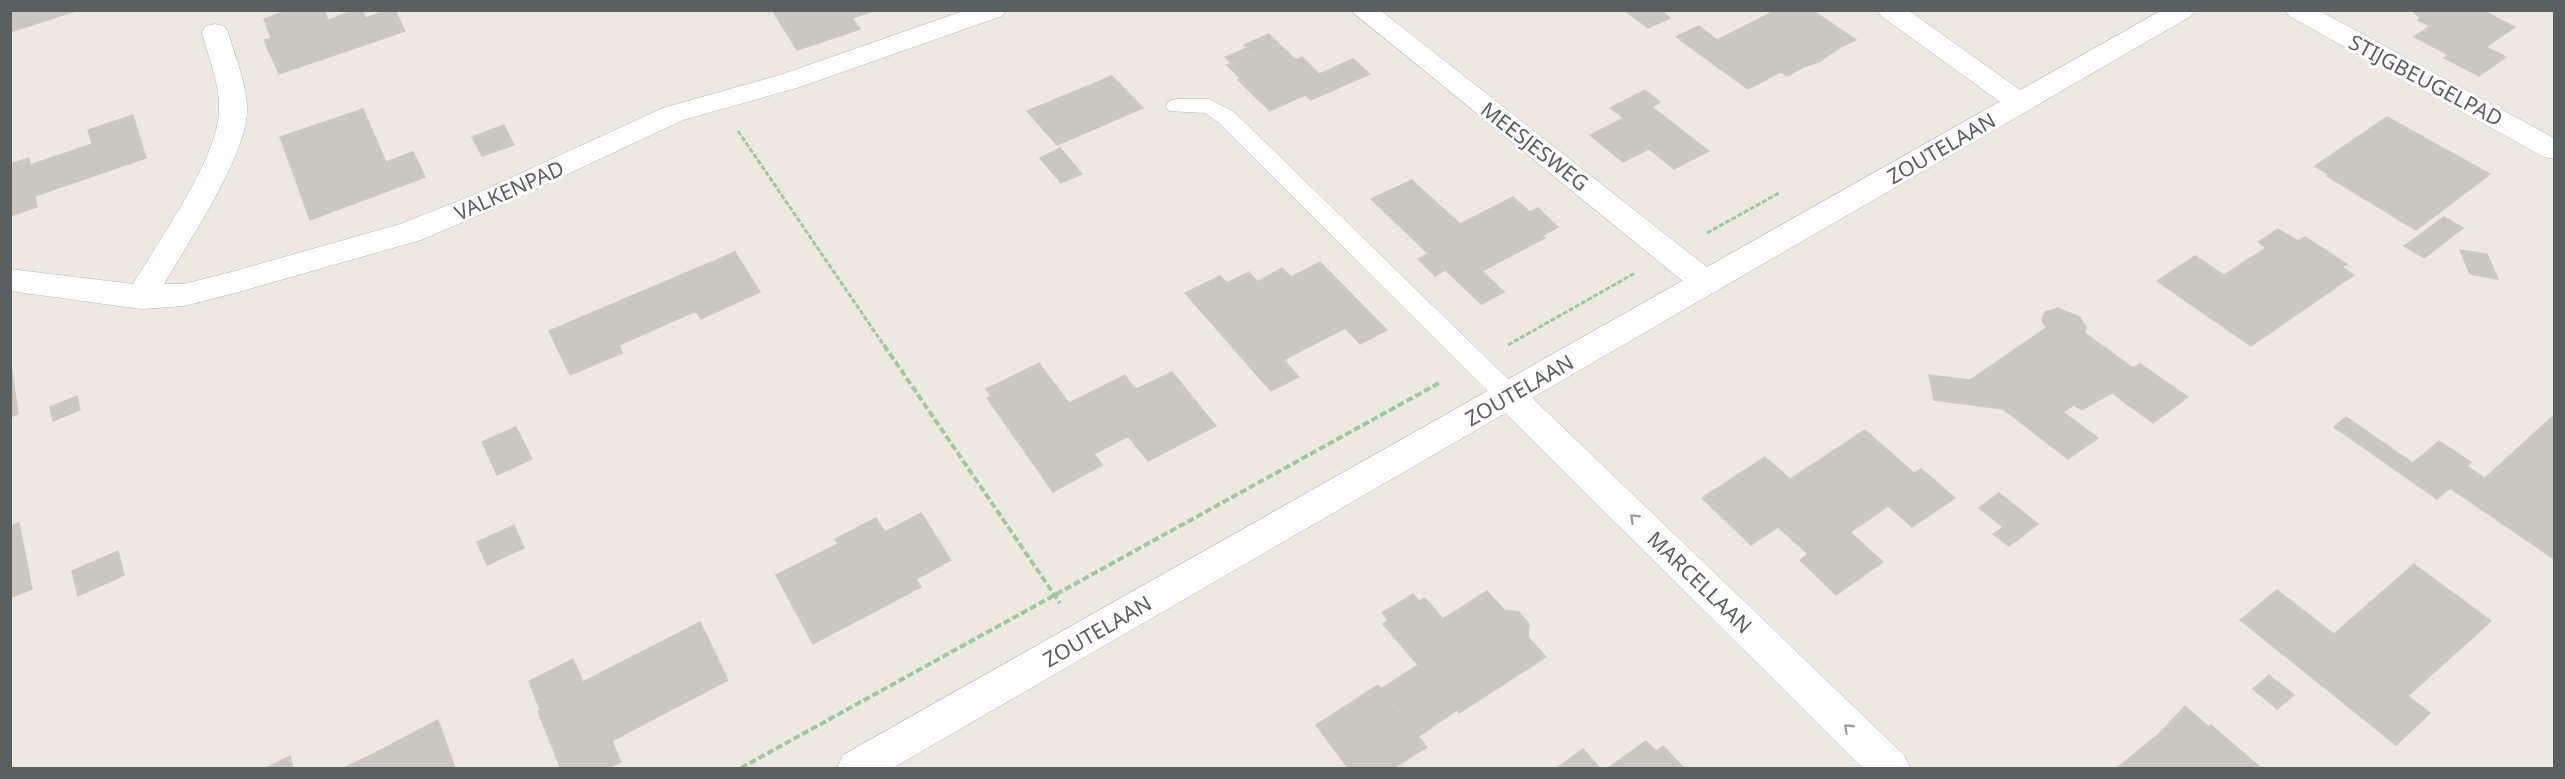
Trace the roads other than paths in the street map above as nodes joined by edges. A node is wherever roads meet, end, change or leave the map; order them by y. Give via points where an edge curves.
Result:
1 (993, 10) edge
2 (1363, 10) edge
3 (1890, 10) edge
4 (2182, 10) edge
5 (2298, 10) edge
6 (216, 32) dead end
7 (2020, 103) junction
8 (1177, 106) dead end
9 (2554, 150) edge
10 (10, 280) edge
11 (1707, 283) junction
12 (141, 297) junction
13 (1509, 396) junction
14 (856, 768) edge
15 (1890, 768) edge

1 - 12 street, VALKENPAD via 790,81 673,114 410,232 184,295
2 - 11 street, MEESJESWEG
3 - 7 street
4 - 7 street, ZOUTELAAN
5 - 9 street, STIJGBEUGELPAD
6 - 12 street via 233,113 204,187
7 - 11 street, ZOUTELAAN
8 - 13 lane via 1209,106 1226,117
10 - 12 street, VALKENPAD
11 - 13 street, ZOUTELAAN
13 - 14 street, ZOUTELAAN
15 -> 13 street, MARCELLAAN

